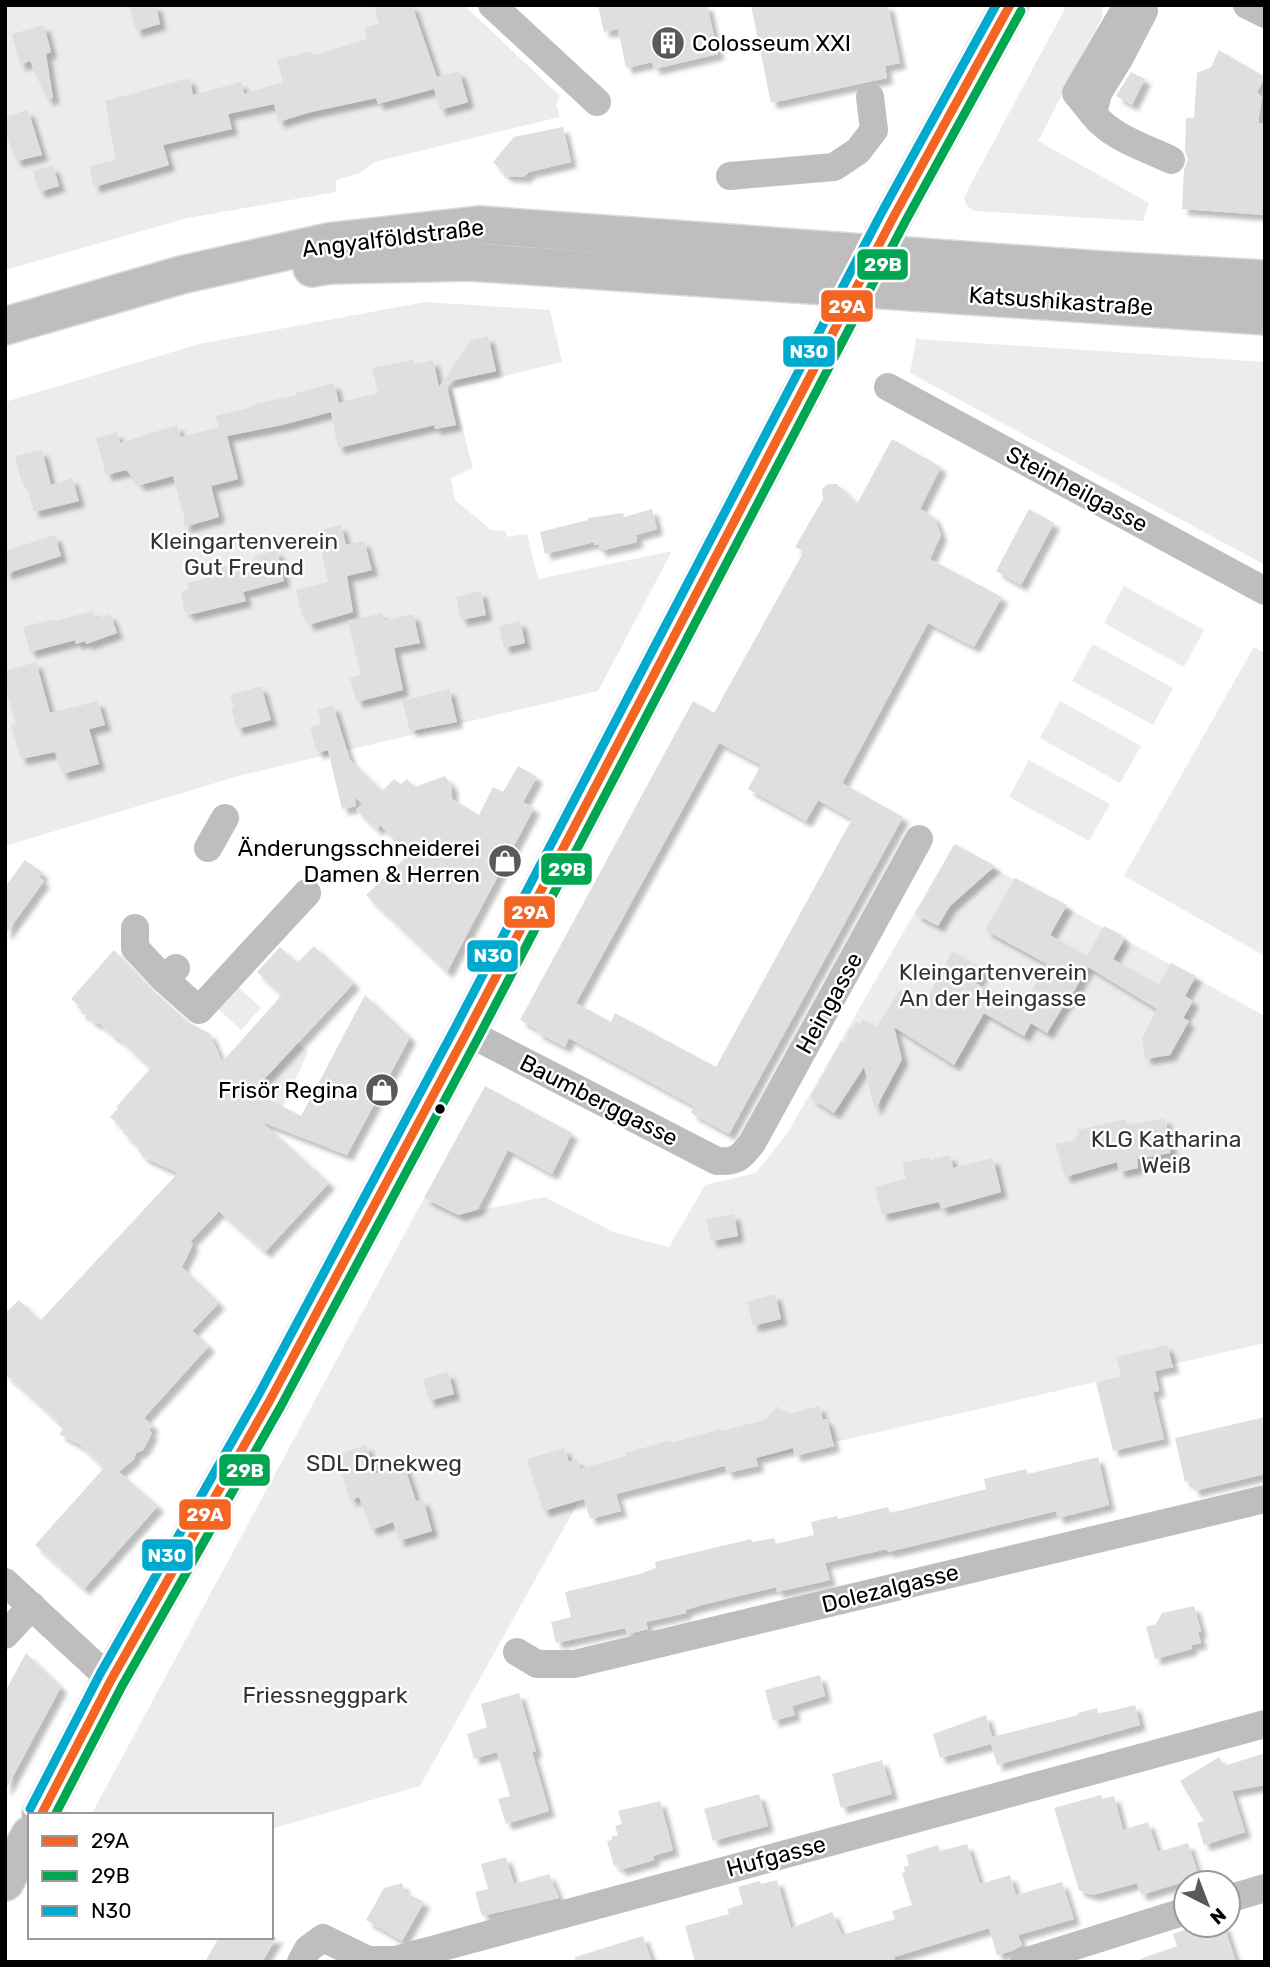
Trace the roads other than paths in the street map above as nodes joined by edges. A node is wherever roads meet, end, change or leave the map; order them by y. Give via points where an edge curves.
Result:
1 (492, 5) edge
2 (1010, 5) edge
3 (1247, 5) edge
4 (1143, 11) edge
5 (1265, 14) edge
6 (870, 97) dead end
7 (597, 102) dead end
8 (1171, 160) dead end
9 (730, 176) dead end
10 (875, 253) junction
11 (1265, 279) edge
12 (857, 287) junction
13 (1265, 316) edge
14 (5, 326) edge
15 (5, 344) edge
16 (888, 387) dead end
17 (1265, 591) edge
18 (225, 818) dead end
19 (919, 839) dead end
20 (208, 848) dead end
21 (307, 892) dead end
22 (135, 928) dead end
23 (467, 1032) junction
24 (732, 1161) joint
25 (1265, 1499) edge
26 (5, 1582) edge
27 (32, 1606) junction
28 (5, 1635) edge
29 (517, 1652) dead end
30 (111, 1679) junction
31 (1265, 1724) edge
32 (42, 1813) edge
33 (28, 1839) edge
34 (5, 1882) edge
35 (1265, 1888) edge
36 (1242, 1895) edge
37 (1172, 1915) edge
38 (301, 1962) edge
39 (1024, 1962) edge

1 - 7 street
2 - 10 main road
3 - 5 street
4 - 8 street via 1098,93 1099,120 1112,132
6 - 9 street via 874,130 858,151 834,167
10 - 11 main road, Katsushikastraße
10 - 12 main road
10 - 14 main road, Angyalföldstraße via 480,225 327,242 181,275
12 - 13 main road, Katsushikastraße
12 - 15 main road, Angyalföldstraße via 471,262 330,265 184,289
12 - 23 main road
16 - 17 street, Steinheilgasse
18 - 20 street
19 - 24 street, Heingasse via 752,1143
21 - 22 street via 199,1010 170,973 135,948
23 - 24 street, Baumberggasse via 716,1161
23 - 30 main road via 270,1400
25 - 29 street, Dolezalgasse via 574,1664 537,1664
26 - 27 street
27 - 28 street
27 - 30 street
30 - 32 main road
31 - 38 street, Hufgasse via 395,1961 368,1960 323,1938 308,1949
33 - 34 main road
35 - 36 street
37 - 39 street

